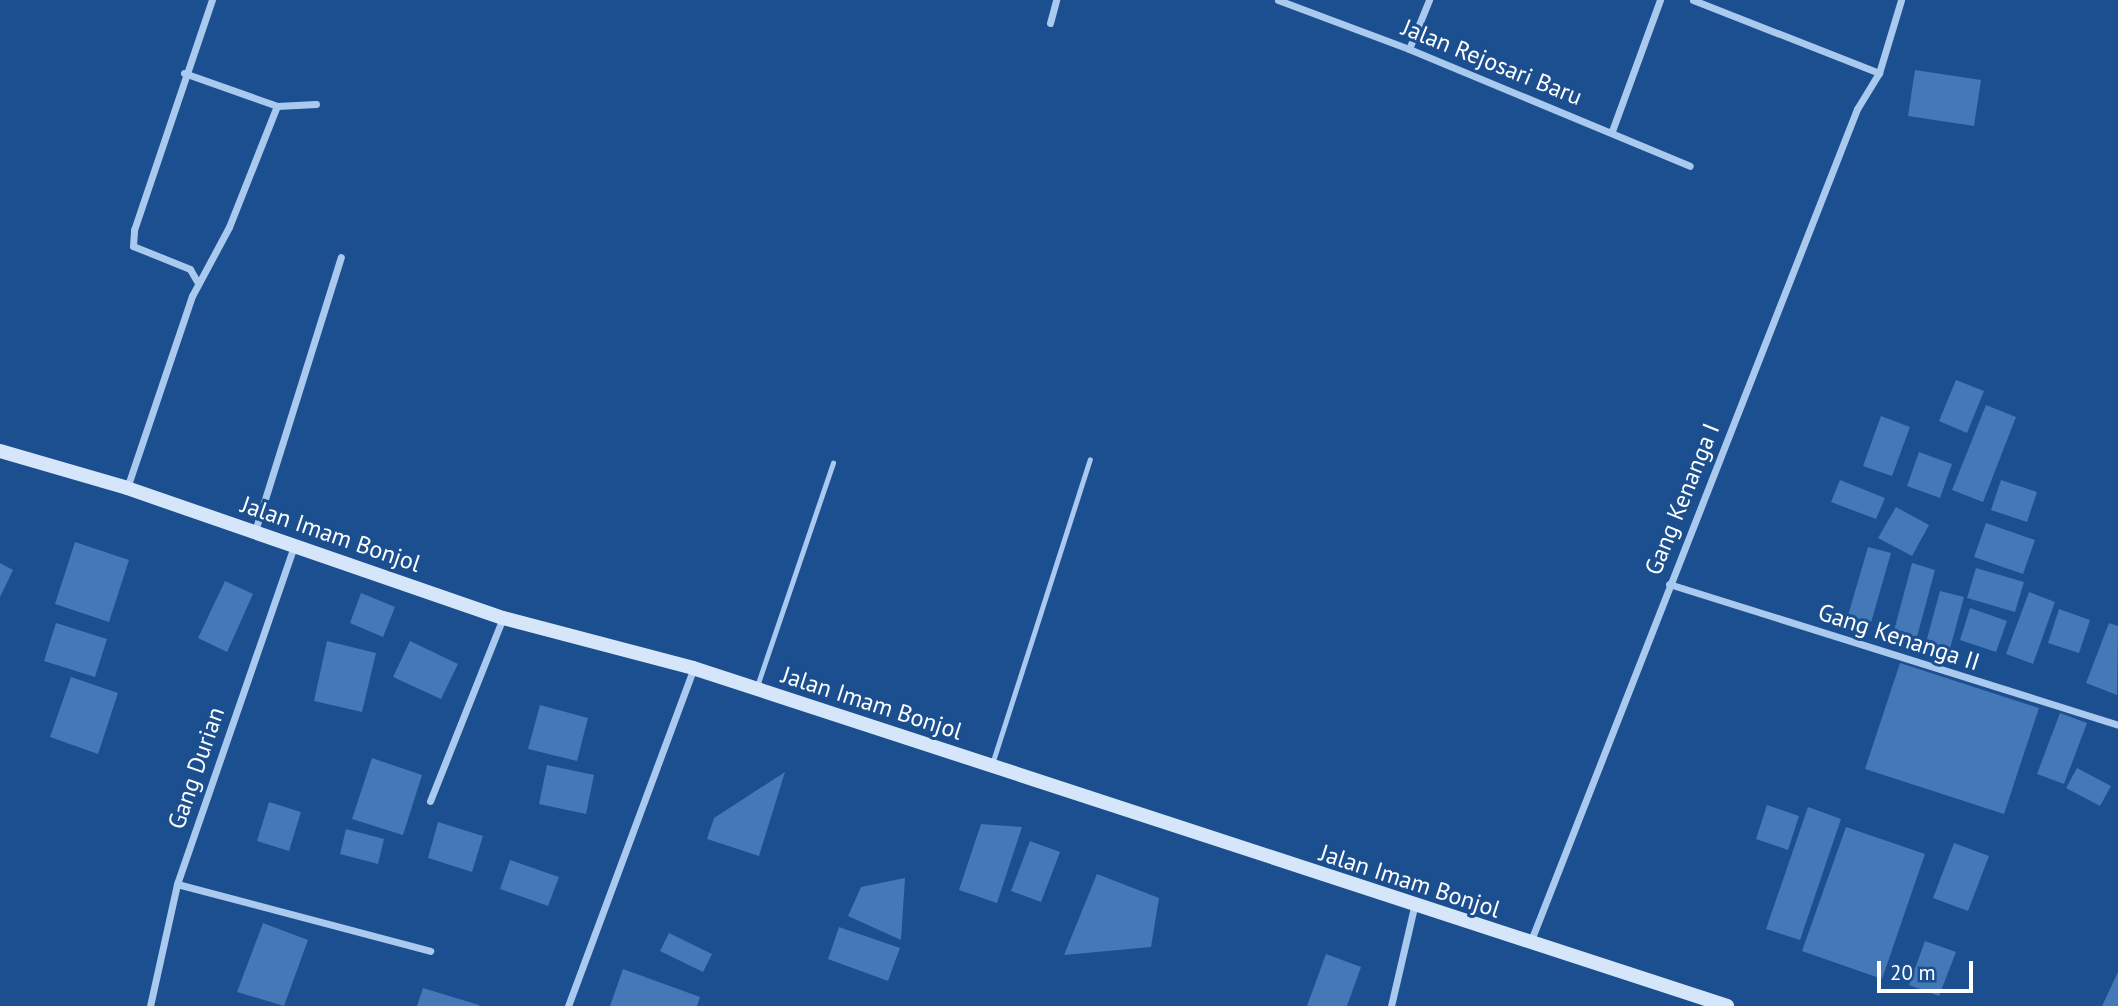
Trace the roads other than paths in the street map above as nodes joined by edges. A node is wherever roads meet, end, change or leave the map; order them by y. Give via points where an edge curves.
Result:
1 (212, 0) edge
2 (1056, 0) edge
3 (1278, 0) edge
4 (1429, 0) edge
5 (1660, 0) edge
6 (1693, 0) edge
7 (1901, 0) edge
8 (1050, 23) dead end
9 (1409, 49) junction
10 (184, 73) junction
11 (1879, 73) junction
12 (316, 104) dead end
13 (276, 106) junction
14 (1612, 131) junction
15 (1690, 166) dead end
16 (341, 257) dead end
17 (198, 283) junction
18 (0, 451) edge
19 (1090, 458) dead end
20 (833, 463) dead end
21 (127, 488) junction
22 (255, 531) junction
23 (294, 546) junction
24 (1669, 584) junction
25 (503, 618) junction
26 (693, 668) junction
27 (757, 689) junction
28 (2118, 725) edge
29 (991, 767) junction
30 (430, 801) dead end
31 (177, 884) junction
32 (1414, 907) junction
33 (1530, 944) junction
34 (430, 951) dead end
35 (150, 1006) edge
36 (568, 1006) edge
37 (1391, 1006) edge
38 (1727, 1006) edge

1 - 10 street
2 - 8 street
3 - 9 street, Jalan Rejosari Baru
4 - 9 street
5 - 14 street
6 - 11 street
7 - 11 street
9 - 14 street, Jalan Rejosari Baru
10 - 13 street
10 - 17 street via 134,230 133,246 190,269
11 - 24 street, Gang Kenanga I via 1857,109
12 - 13 street
13 - 17 street via 229,227
14 - 15 street, Jalan Rejosari Baru
16 - 22 street
17 - 21 street via 160,382
18 - 21 main road, Jalan Imam Bonjol
19 - 29 lane
20 - 27 lane
21 - 22 main road, Jalan Imam Bonjol
22 - 23 main road, Jalan Imam Bonjol
23 - 25 main road, Jalan Imam Bonjol
23 - 31 street, Gang Durian
24 - 28 street, Gang Kenanga II
24 - 33 street, Gang Kenanga I
25 - 26 main road, Jalan Imam Bonjol
25 - 30 street
26 - 27 main road, Jalan Imam Bonjol
26 - 36 street
27 - 29 main road, Jalan Imam Bonjol
29 - 32 main road, Jalan Imam Bonjol
31 - 34 street
31 - 35 street, Gang Durian
32 - 33 main road, Jalan Imam Bonjol
32 - 37 street
33 - 38 main road, Jalan Imam Bonjol

